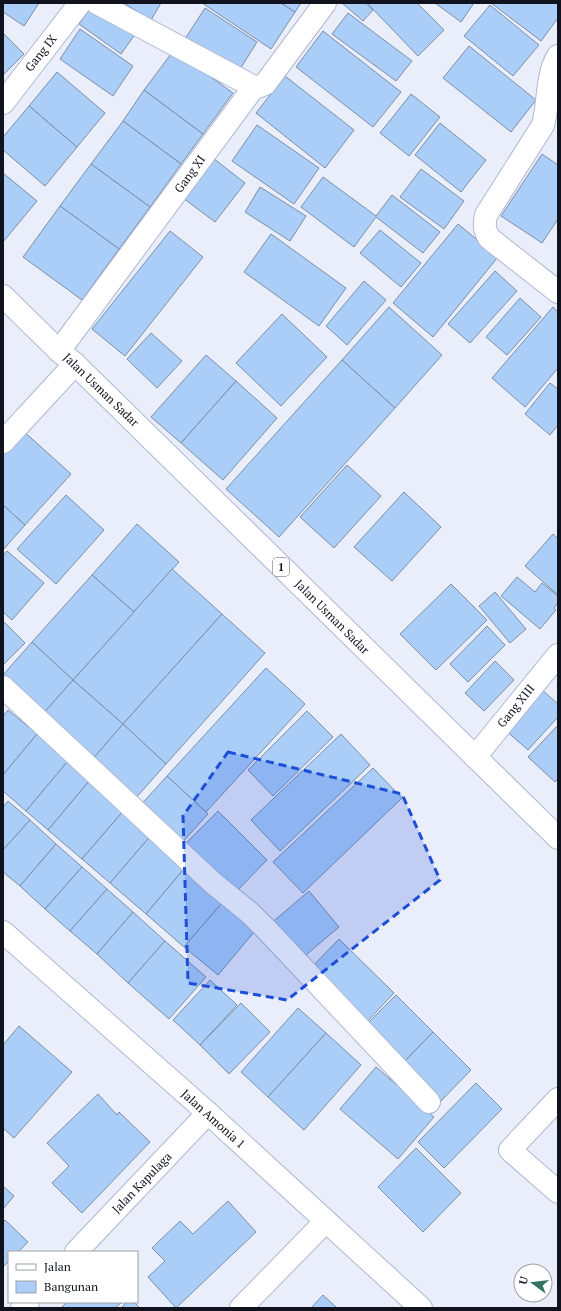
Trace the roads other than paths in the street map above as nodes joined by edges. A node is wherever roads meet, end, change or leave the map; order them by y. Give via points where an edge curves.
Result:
1 (80, 3) edge
2 (97, 3) edge
3 (324, 3) edge
4 (558, 56) edge
5 (254, 87) junction
6 (3, 103) edge
7 (558, 292) edge
8 (3, 296) edge
9 (67, 357) junction
10 (3, 442) edge
11 (558, 655) edge
12 (3, 687) edge
13 (475, 757) junction
14 (558, 838) edge
15 (3, 932) edge
16 (558, 1099) edge
17 (429, 1102) dead end
18 (208, 1113) junction
19 (558, 1192) edge
20 (326, 1221) junction
21 (77, 1251) edge
22 (241, 1308) edge
23 (421, 1308) edge

1 - 6 main road, Gang IX
2 - 5 main road
3 - 5 main road, Gang XI via 265,84
4 - 7 main road via 554,62 543,125 486,215 484,224 489,238
5 - 9 main road, Gang XI
8 - 9 main road, Jalan Usman Sadar / 1
9 - 10 main road, Gang XI
9 - 13 main road, Jalan Usman Sadar / 1
11 - 13 main road, Gang XIII
12 - 17 main road via 213,883 250,913
13 - 14 main road, Jalan Usman Sadar / 1
15 - 18 main road, Jalan Amonia 1
16 - 19 main road via 510,1150
18 - 20 main road, Jalan Amonia 1
18 - 21 main road, Jalan Kapulaga
20 - 22 main road
20 - 23 main road, Jalan Amonia 1

